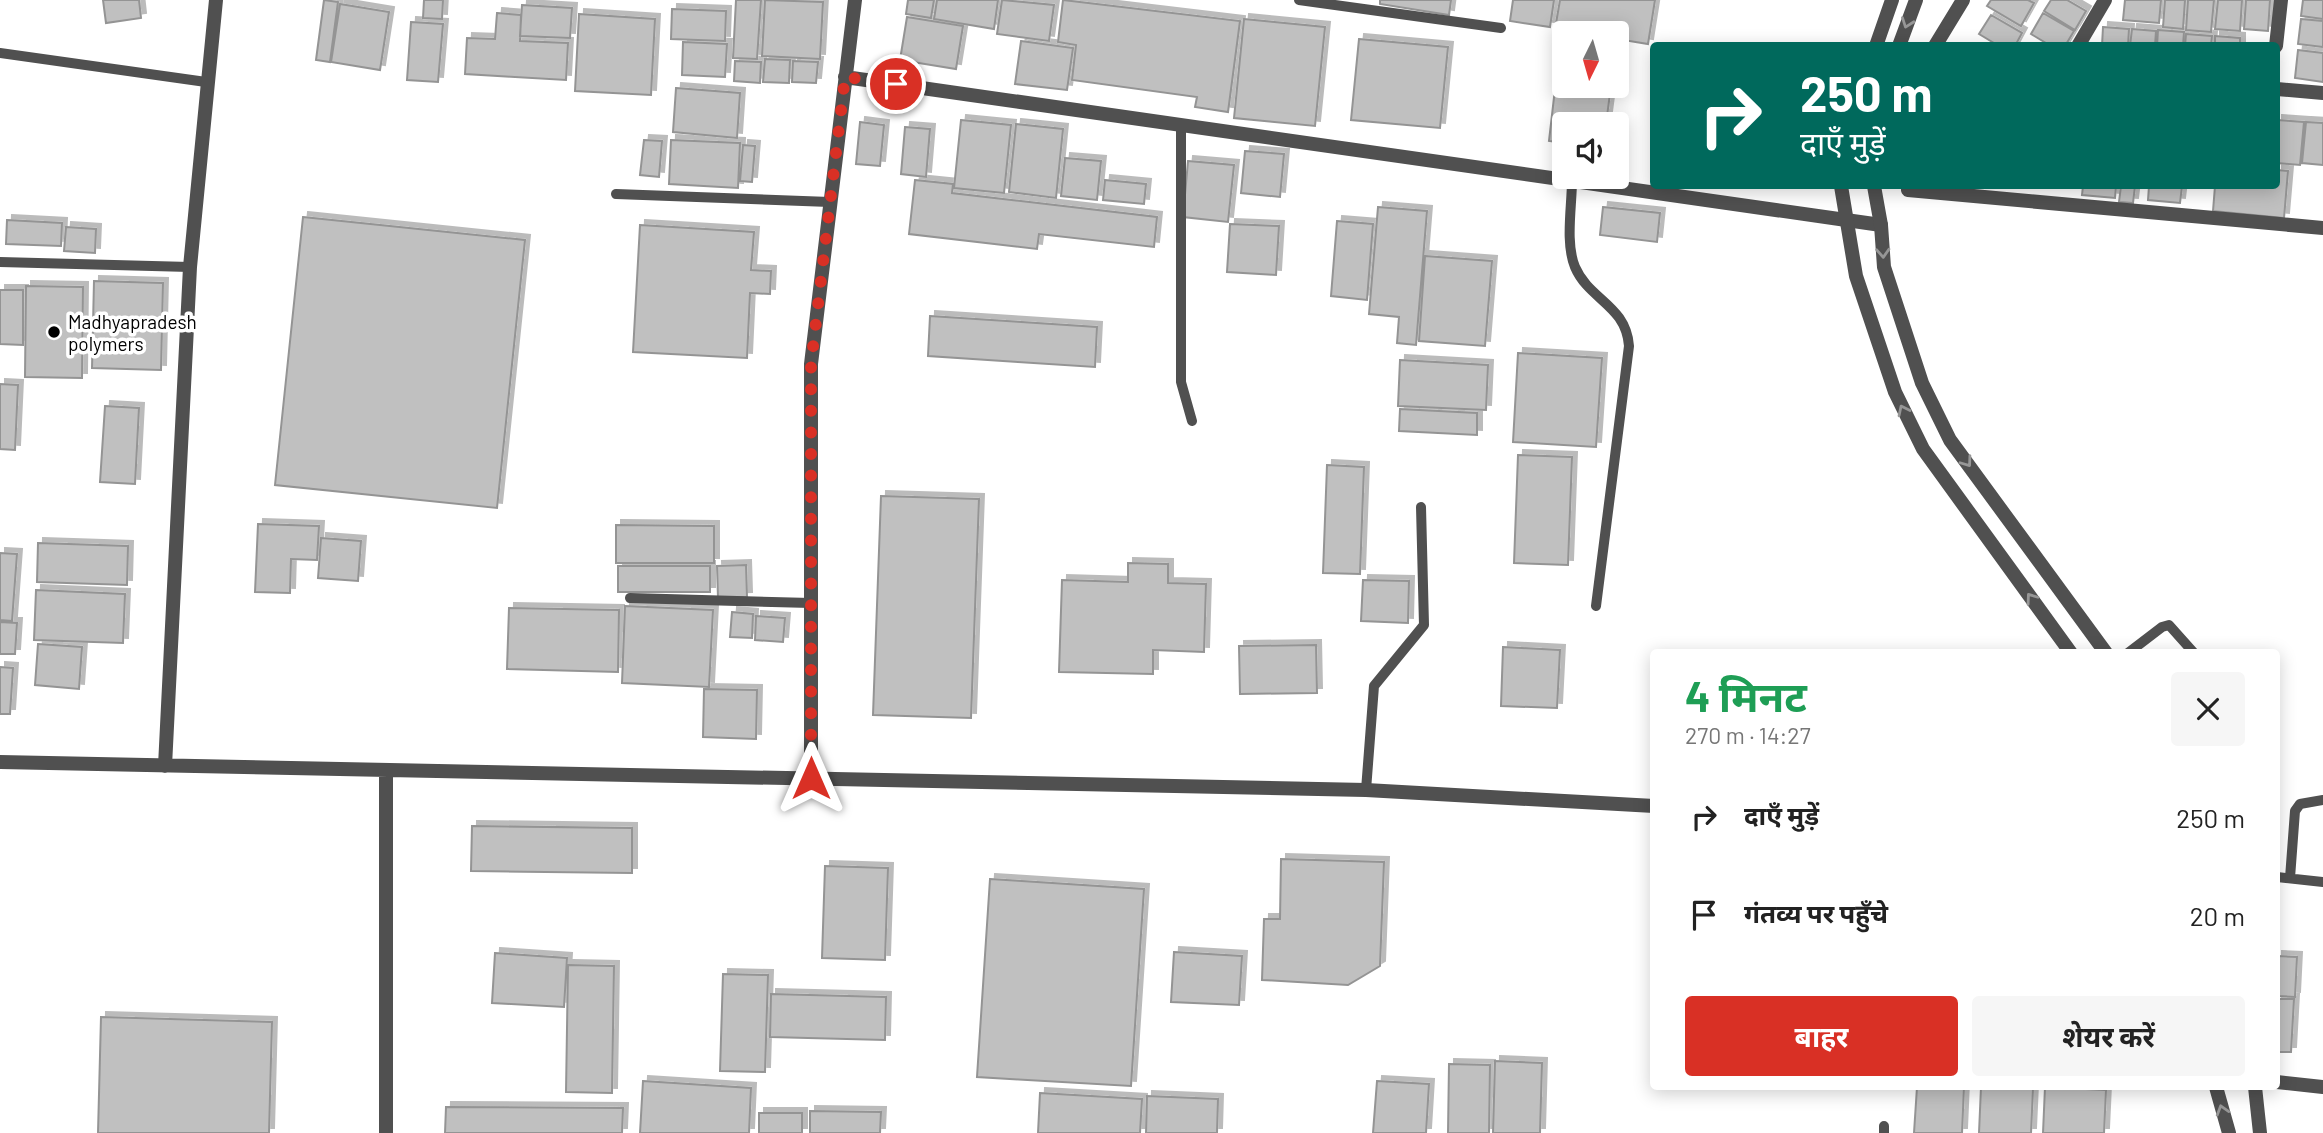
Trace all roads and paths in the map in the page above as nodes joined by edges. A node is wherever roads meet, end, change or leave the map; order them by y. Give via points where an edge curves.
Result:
1 (216, 0) edge
2 (855, 0) edge
3 (1299, 0) edge
4 (1892, 0) edge
5 (1916, 0) edge
6 (1963, 0) edge
7 (2105, 0) edge
8 (2281, 0) edge
9 (1501, 28) dead end
10 (1877, 42) edge
11 (1900, 42) edge
12 (1937, 42) edge
13 (2080, 42) edge
14 (2276, 42) edge
15 (0, 53) edge
16 (845, 77) junction
17 (206, 82) junction
18 (2280, 89) edge
19 (2323, 93) edge
20 (1181, 124) junction
21 (1552, 177) edge
22 (1629, 188) edge
23 (1572, 189) edge
24 (1840, 189) edge
25 (1875, 189) edge
26 (1908, 189) edge
27 (616, 194) dead end
28 (830, 202) junction
29 (1845, 219) junction
30 (1881, 225) junction
31 (2323, 228) edge
32 (0, 262) edge
33 (190, 267) junction
34 (1192, 421) dead end
35 (1421, 507) dead end
36 (630, 598) dead end
37 (811, 603) junction
38 (1596, 606) dead end
39 (2068, 649) edge
40 (2103, 649) edge
41 (2133, 649) edge
42 (2190, 649) edge
43 (0, 762) edge
44 (165, 765) junction
45 (386, 771) junction
46 (811, 778) junction
47 (1366, 790) junction
48 (2323, 800) edge
49 (1650, 806) edge
50 (2280, 877) edge
51 (2290, 878) junction
52 (2323, 882) edge
53 (2280, 1082) edge
54 (2323, 1087) edge
55 (2217, 1090) edge
56 (2255, 1090) edge
57 (386, 1133) edge
58 (2229, 1133) edge
59 (2260, 1133) edge

1 - 17 street
2 - 16 street
3 - 9 lane
4 - 10 street
5 -> 11 street
6 - 12 street
7 - 13 street
8 - 14 street
15 - 17 lane
16 - 20 street
16 - 28 street
17 - 33 street
18 - 19 street
20 - 21 street
20 - 34 lane via 1181,382
22 - 29 street
23 - 38 lane via 1575,268 1622,319 1629,346
24 - 29 street
25 - 30 street
26 - 31 street
27 - 28 lane
28 - 37 street via 811,364
29 - 30 street
39 -> 29 street via 1923,449 1895,392 1856,276
30 -> 40 street via 1884,267 1922,383 1950,440
32 - 33 lane
33 - 44 street
35 - 47 lane via 1424,625 1374,686
36 - 37 lane
37 - 46 street
41 - 42 lane via 2169,625
43 - 44 street
44 - 45 street
45 - 46 street
45 - 57 street
46 - 47 street
47 - 49 street
48 - 51 lane via 2300,804 2295,811
50 - 51 lane
51 - 52 lane
53 - 54 street
58 -> 55 street
56 - 59 street

